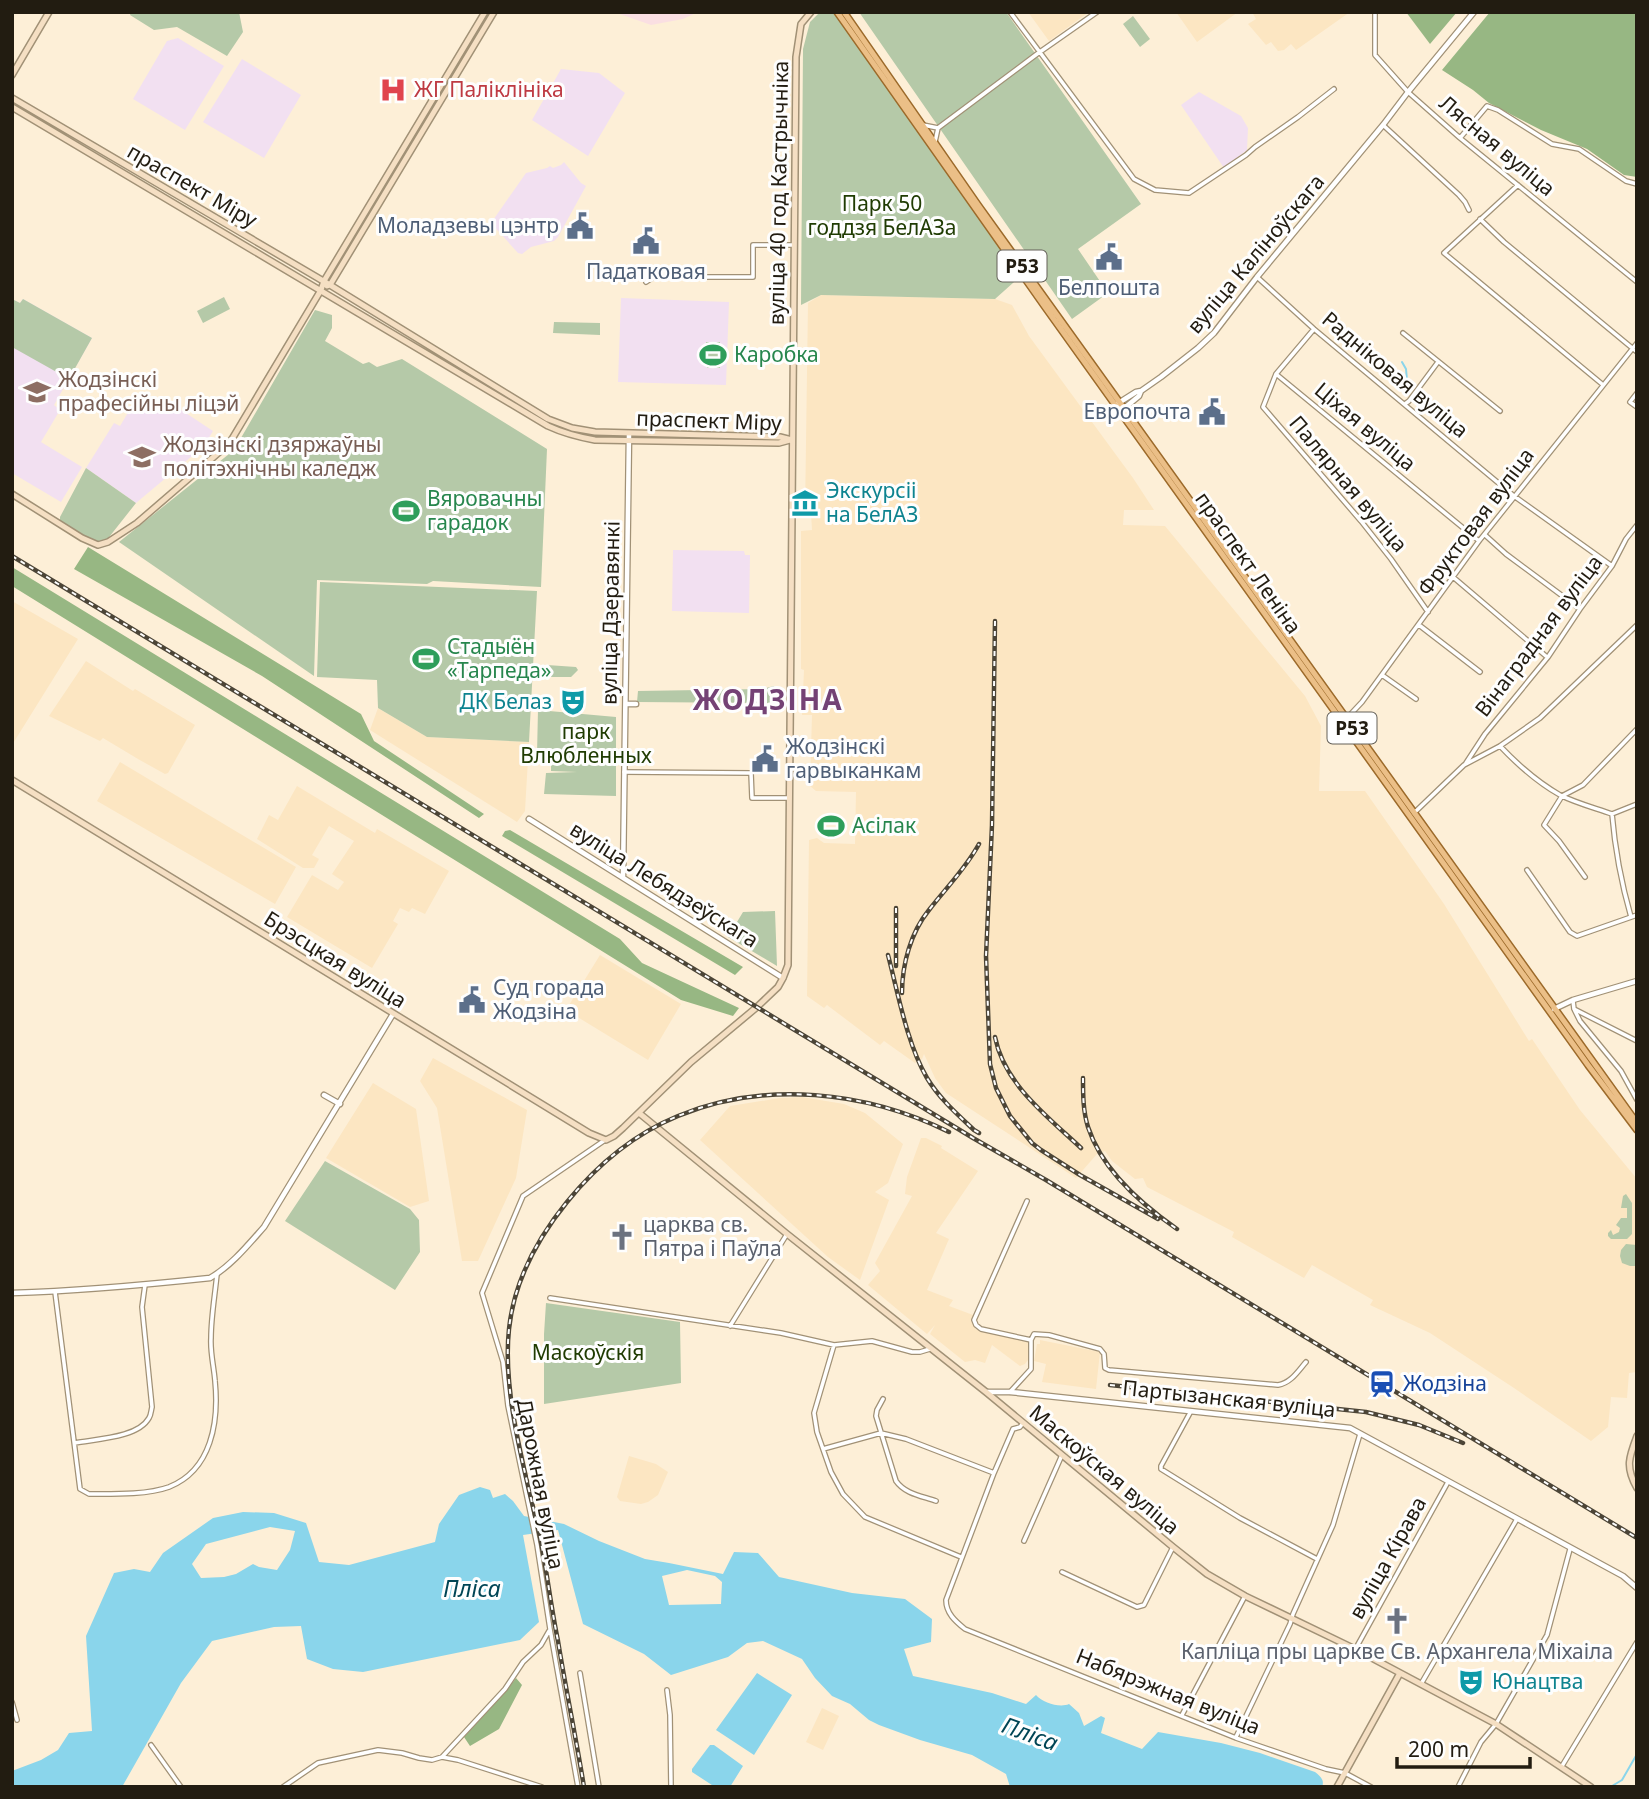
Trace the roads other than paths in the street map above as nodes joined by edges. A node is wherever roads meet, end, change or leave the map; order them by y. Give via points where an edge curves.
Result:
1 (49, 12) edge
2 (485, 12) edge
3 (495, 12) edge
4 (814, 12) edge
5 (837, 12) edge
6 (844, 12) edge
7 (1010, 12) edge
8 (1097, 12) edge
9 (1375, 12) edge
10 (1474, 12) edge
11 (1039, 52) junction
12 (12, 75) edge
13 (1334, 89) dead end
14 (1408, 92) junction
15 (12, 98) edge
16 (12, 107) edge
17 (922, 124) junction
18 (1384, 125) junction
19 (938, 128) junction
20 (1460, 138) junction
21 (935, 144) junction
22 (97, 153) junction
23 (1637, 184) edge
24 (1518, 186) junction
25 (194, 210) junction
26 (1469, 210) dead end
27 (1480, 219) junction
28 (794, 245) junction
29 (1257, 277) junction
30 (646, 282) dead end
31 (1637, 282) edge
32 (327, 283) junction
33 (321, 290) junction
34 (1314, 329) junction
35 (1403, 333) dead end
36 (1637, 343) edge
37 (1632, 348) junction
38 (1637, 352) edge
39 (440, 354) junction
40 (437, 361) junction
41 (1438, 362) junction
42 (1276, 374) junction
43 (1602, 384) junction
44 (1637, 393) edge
45 (1405, 404) junction
46 (1120, 406) junction
47 (1637, 407) edge
48 (1500, 411) dead end
49 (629, 438) junction
50 (792, 440) junction
51 (12, 495) edge
52 (1514, 496) junction
53 (1637, 525) edge
54 (1485, 535) junction
55 (1479, 541) junction
56 (1612, 566) junction
57 (1453, 577) junction
58 (1580, 609) junction
59 (1428, 611) junction
60 (1419, 625) junction
61 (1637, 625) edge
62 (1548, 657) junction
63 (1480, 672) dead end
64 (1382, 675) junction
65 (1416, 699) dead end
66 (625, 704) junction
67 (636, 704) dead end
68 (1344, 720) junction
69 (1637, 729) edge
70 (1500, 746) junction
71 (1464, 765) junction
72 (624, 772) junction
73 (12, 780) edge
74 (1562, 796) junction
75 (789, 798) junction
76 (1637, 804) edge
77 (1612, 814) junction
78 (1412, 815) junction
79 (529, 818) dead end
80 (1527, 870) dead end
81 (623, 877) junction
82 (1585, 877) dead end
83 (1634, 916) edge
84 (783, 978) junction
85 (1637, 981) edge
86 (1546, 997) junction
87 (1573, 1000) junction
88 (1566, 1003) junction
89 (1574, 1009) junction
90 (1552, 1010) junction
91 (393, 1014) junction
92 (1562, 1020) junction
93 (1637, 1041) edge
94 (324, 1095) dead end
95 (1637, 1100) edge
96 (340, 1104) junction
97 (639, 1113) junction
98 (1637, 1123) edge
99 (1637, 1130) edge
100 (606, 1140) junction
101 (1027, 1201) dead end
102 (787, 1234) junction
103 (217, 1274) junction
104 (145, 1285) junction
105 (55, 1292) junction
106 (12, 1293) edge
107 (550, 1298) dead end
108 (730, 1326) junction
109 (1031, 1340) junction
110 (834, 1345) junction
111 (931, 1348) junction
112 (1306, 1362) dead end
113 (986, 1392) junction
114 (1010, 1392) junction
115 (883, 1399) dead end
116 (1191, 1411) junction
117 (1024, 1422) junction
118 (1361, 1432) junction
119 (881, 1433) junction
120 (1637, 1436) edge
121 (75, 1443) junction
122 (823, 1449) junction
123 (1062, 1455) junction
124 (993, 1473) junction
125 (1448, 1482) junction
126 (1637, 1488) edge
127 (936, 1501) dead end
128 (1517, 1519) junction
129 (1024, 1541) dead end
130 (1173, 1547) junction
131 (1570, 1549) junction
132 (961, 1557) junction
133 (1318, 1559) junction
134 (1062, 1573) dead end
135 (1637, 1588) edge
136 (1245, 1596) junction
137 (1291, 1619) junction
138 (550, 1629) junction
139 (1637, 1642) edge
140 (1355, 1649) junction
141 (579, 1673) dead end
142 (1400, 1673) junction
143 (1421, 1684) junction
144 (667, 1690) dead end
145 (12, 1702) edge
146 (1182, 1715) junction
147 (17, 1720) dead end
148 (1496, 1724) junction
149 (1236, 1738) junction
150 (151, 1745) dead end
151 (442, 1757) junction
152 (1561, 1767) junction
153 (1345, 1773) junction
154 (181, 1787) edge
155 (283, 1787) edge
156 (542, 1787) edge
157 (578, 1787) edge
158 (599, 1787) edge
159 (671, 1787) edge
160 (1337, 1787) edge
161 (1371, 1787) edge
162 (1458, 1787) edge
163 (1591, 1787) edge

1 - 12 main road
2 - 32 main road
3 - 32 main road
4 - 28 main road, вуліца 40 год Кастрычніка via 801,23 796,57
5 - 46 main road, праспект Леніна / Р53
6 - 17 main road, праспект Леніна / Р53
7 - 11 street
8 - 11 street
9 - 14 street, Лясная вуліца via 1375,55
10 - 14 street, вуліца Каліноўскага
11 - 13 street via 1134,179 1155,190 1175,193 1189,193
11 - 19 street
14 - 18 street, вуліца Каліноўскага
14 - 20 street, Лясная вуліца
15 - 22 main road, праспект Міру
16 - 22 main road, праспект Міру
17 - 19 street
17 - 21 main road, праспект Леніна / Р53
18 - 26 street via 1459,195
18 - 29 street, вуліца Каліноўскага
19 - 21 street
20 - 23 street via 1487,106 1552,144 1579,149
20 - 24 street, Лясная вуліца
21 - 46 main road, праспект Леніна / Р53
22 - 25 main road, праспект Міру
24 - 27 street
24 - 31 street, Лясная вуліца
25 - 32 main road, праспект Міру
25 - 33 main road, праспект Міру
27 - 37 street
27 - 43 street via 1444,253
28 - 30 street via 753,245 753,277 659,277
28 - 50 main road, вуліца 40 год Кастрычніка
29 - 34 street, Радніковая вуліца
29 - 46 street, вуліца Каліноўскага via 1205,342
32 - 33 main road
32 - 39 main road, праспект Міру
33 - 40 main road, праспект Міру
33 - 51 main road via 232,439 137,523 98,545
34 - 42 street
34 - 45 street, Радніковая вуліца
35 - 41 street
36 - 37 street, Фруктовая вуліца
37 - 38 street
37 - 43 street, Фруктовая вуліца
39 - 40 main road
39 - 49 main road, праспект Міру via 555,422
40 - 49 main road, праспект Міру via 561,432 595,440
41 - 45 street
41 - 48 street
42 - 55 street, Ціхая вуліца
42 - 59 street, Палярная вуліца via 1263,407 1361,521
43 - 52 street, Фруктовая вуліца
44 - 47 street via 1630,402
45 - 52 street, Радніковая вуліца
46 - 68 main road, праспект Леніна / Р53
49 - 50 main road, праспект Міру via 753,440 780,436
49 - 66 street, вуліца Дзеравянкі via 629,688
50 - 75 main road, вуліца 40 год Кастрычніка
52 - 54 street, Фруктовая вуліца
52 - 56 street, Радніковая вуліца
53 - 56 street, Вінаградная вуліца
54 - 55 street, Фруктовая вуліца
54 - 58 street
55 - 57 street, Фруктовая вуліца
56 - 58 street, Вінаградная вуліца
57 - 59 street, Фруктовая вуліца
57 - 62 street
58 - 62 street, Вінаградная вуліца
59 - 60 street, Фруктовая вуліца
60 - 63 street
60 - 64 street, Фруктовая вуліца
61 - 70 street via 1540,718
62 - 71 street, Вінаградная вуліца
64 - 65 street
64 - 68 street, Фруктовая вуліца
66 - 67 street
66 - 72 street, вуліца Дзеравянкі
68 - 78 main road, праспект Леніна / Р53
69 - 74 street via 1583,785
70 - 71 street
70 - 74 street via 1539,782
71 - 78 street
72 - 75 street via 751,773 752,798
72 - 81 street, вуліца Дзеравянкі
73 - 91 main road, Брэсцкая вуліца
74 - 77 street
74 - 82 street via 1544,825
75 - 84 main road, вуліца 40 год Кастрычніка via 788,965
76 - 77 street
77 - 83 street via 1621,884
78 - 86 main road, праспект Леніна / Р53
78 - 90 main road, праспект Леніна / Р53
79 - 81 street, вуліца Лебядзеўскага
80 - 83 street via 1577,936
81 - 84 street, вуліца Лебядзеўскага
84 - 97 main road
85 - 87 street
86 - 88 street
86 - 90 main road, праспект Леніна / Р53
87 - 88 street
87 - 89 street
88 - 90 street
88 - 92 street via 1560,1011
89 - 93 street
89 - 95 street
90 - 92 main road, праспект Леніна / Р53
90 - 99 main road, праспект Леніна / Р53
91 - 96 street
91 - 100 main road, Брэсцкая вуліца
92 - 98 main road, праспект Леніна / Р53
94 - 96 street
96 - 103 street via 264,1227
97 - 100 main road
97 - 102 main road, Маскоўская вуліца
100 - 138 street, Дарожная вуліца via 523,1196 482,1293 503,1362
101 - 109 street via 974,1320 981,1329
102 - 108 street
102 - 111 main road, Маскоўская вуліца
103 - 104 street
103 - 121 street via 211,1340 217,1413 212,1437 191,1472 156,1491 89,1494 80,1489
104 - 105 street
104 - 121 street via 142,1307 152,1407 149,1418 129,1433
105 - 106 street
105 - 121 street
107 - 108 street
108 - 110 street
109 - 112 street via 1034,1334 1049,1335 1100,1349 1109,1370 1278,1385 1289,1381
109 - 114 street via 1031,1369
110 - 111 street via 872,1341 912,1352
110 - 122 street via 814,1413
111 - 113 main road, Маскоўская вуліца
113 - 114 street, Партызанская вуліца
113 - 117 main road, Маскоўская вуліца
114 - 116 street, Партызанская вуліца
115 - 119 street via 876,1416
116 - 118 street, Партызанская вуліца
116 - 133 street via 1161,1469
117 - 123 main road, Маскоўская вуліца
117 - 124 street via 1013,1429
118 - 125 street, Партызанская вуліца
118 - 133 street
119 - 122 street
119 - 124 street
119 - 127 street via 901,1488
120 - 126 main road via 1629,1461
122 - 132 street via 843,1494 865,1517
123 - 129 street
123 - 130 main road, Маскоўская вуліца
124 - 132 street
125 - 128 street, Партызанская вуліца
125 - 140 street, вуліца Кірава
128 - 131 street, Партызанская вуліца
128 - 143 street
130 - 134 street via 1141,1607
130 - 136 main road, Маскоўская вуліца
131 - 135 street, Партызанская вуліца
131 - 148 street via 1547,1635
132 - 146 street, Набярэжная вуліца via 946,1600 948,1611 965,1629
133 - 137 street
136 - 137 main road, Маскоўская вуліца
136 - 146 street
137 - 140 main road, Маскоўская вуліца
137 - 149 street
138 - 151 street via 505,1689
138 - 157 street, Дарожная вуліца
139 - 152 street
140 - 142 main road, Маскоўская вуліца
141 - 158 street
142 - 143 main road, Маскоўская вуліца
142 - 153 main road
143 - 148 main road, Маскоўская вуліца
144 - 159 street
145 - 147 street
146 - 149 street, Набярэжная вуліца
148 - 152 main road, Маскоўская вуліца
148 - 162 street via 1481,1742
149 - 153 street, Набярэжная вуліца
150 - 154 street
151 - 155 street via 432,1760 369,1751 318,1763
151 - 156 street
152 - 163 main road, Маскоўская вуліца
153 - 160 main road
153 - 161 street, Набярэжная вуліца

